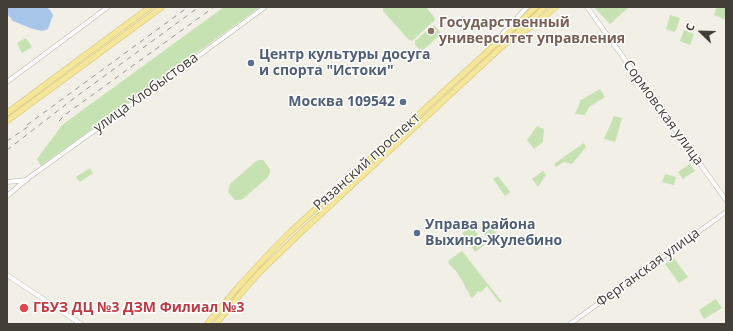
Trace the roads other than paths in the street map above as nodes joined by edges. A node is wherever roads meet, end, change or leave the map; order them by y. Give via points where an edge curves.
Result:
1 (108, 7) edge
2 (150, 7) edge
3 (162, 7) edge
4 (265, 7) edge
5 (527, 7) edge
6 (536, 7) edge
7 (545, 7) edge
8 (556, 7) edge
9 (587, 7) edge
10 (499, 49) junction
11 (474, 65) junction
12 (7, 82) edge
13 (7, 113) edge
14 (7, 121) edge
15 (27, 180) junction
16 (7, 182) edge
17 (7, 196) edge
18 (726, 200) edge
19 (726, 212) edge
20 (7, 275) edge
21 (82, 324) edge
22 (207, 324) edge
23 (216, 324) edge
24 (570, 324) edge

1 - 12 street
2 - 13 main road
3 - 14 main road
4 - 15 street, улица Хлобыстова
5 - 11 street
6 - 11 main road, Рязанский проспект
7 - 10 main road, Рязанский проспект
8 - 10 main road
9 - 18 street, Сормовская улица
10 - 23 main road, Рязанский проспект via 296,236 261,271
11 - 22 main road, Рязанский проспект via 288,234
15 - 16 street
15 - 17 street, улица Хлобыстова
19 - 24 street, Ферганская улица
20 - 21 street

